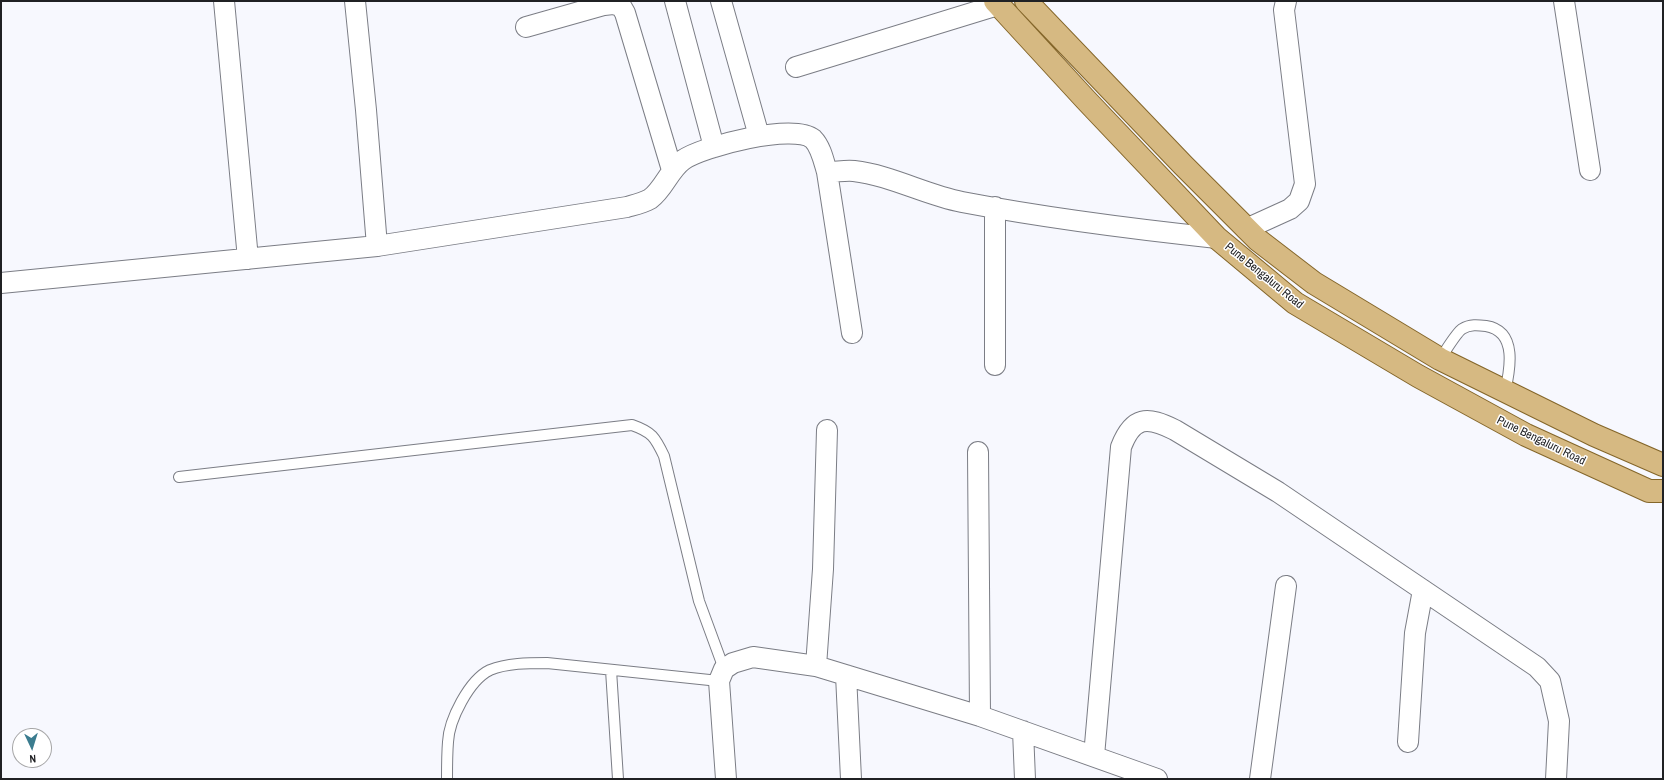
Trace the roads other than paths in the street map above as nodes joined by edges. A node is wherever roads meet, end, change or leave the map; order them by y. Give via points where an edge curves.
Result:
1 (224, 1) edge
2 (355, 1) edge
3 (675, 1) edge
4 (721, 1) edge
5 (1026, 1) edge
6 (1286, 1) edge
7 (1564, 1) edge
8 (997, 3) edge
9 (526, 27) dead end
10 (796, 67) dead end
11 (758, 136) junction
12 (714, 147) junction
13 (672, 170) junction
14 (1590, 170) dead end
15 (827, 172) junction
16 (995, 208) junction
17 (1246, 229) junction
18 (1217, 238) junction
19 (377, 246) junction
20 (248, 259) junction
21 (1, 282) edge
22 (852, 333) dead end
23 (1440, 359) junction
24 (995, 365) dead end
25 (1505, 392) junction
26 (827, 430) dead end
27 (978, 452) dead end
28 (1663, 465) edge
29 (179, 477) dead end
30 (1663, 491) edge
31 (1286, 586) dead end
32 (1423, 590) junction
33 (816, 666) junction
34 (611, 670) junction
35 (721, 675) junction
36 (846, 675) junction
37 (980, 716) junction
38 (1023, 731) junction
39 (1408, 742) dead end
40 (1094, 756) junction
41 (447, 779) edge
42 (618, 779) edge
43 (726, 779) edge
44 (851, 779) edge
45 (1025, 779) edge
46 (1157, 779) edge
47 (1260, 779) edge
48 (1556, 779) edge

1 - 20 street
2 - 19 street
3 - 12 street
4 - 11 street
5 - 17 main road
6 - 17 street via 1284,10 1305,184 1299,201 1290,209
7 - 14 street
8 - 10 street
8 - 18 main road, Pune Bengaluru Road
9 - 13 street via 604,5 621,6 626,13
11 - 12 street
11 - 15 street via 795,133 813,139 819,147
12 - 13 street via 684,159
13 - 19 street via 660,189 649,199 627,207
15 - 16 street via 854,171 874,175 945,198
15 - 22 street
16 - 18 street
16 - 24 street
17 - 23 main road via 1314,283
18 - 30 main road, Pune Bengaluru Road via 1294,303 1418,376 1526,435 1649,491
19 - 20 street
20 - 21 street
23 - 25 main road
23 - 25 lane via 1461,329 1474,324 1490,327 1502,334 1509,346 1511,366
25 - 28 main road
26 - 33 street via 823,569
27 - 37 street
29 - 35 lane via 632,425 644,429 655,438 664,456 699,601
31 - 47 street
32 - 39 street via 1415,633
32 - 40 street via 1278,492 1175,430 1159,422 1144,421 1133,426 1121,448
32 - 48 street via 1537,667 1550,681 1559,720
33 - 35 street via 753,658 733,663
33 - 36 street
34 - 35 lane
34 - 41 lane via 547,663 520,663 489,670 468,688 458,707 448,740
34 - 42 lane
35 - 43 street
36 - 37 street
36 - 44 street
37 - 38 street
38 - 40 street
38 - 45 street
40 - 46 street

